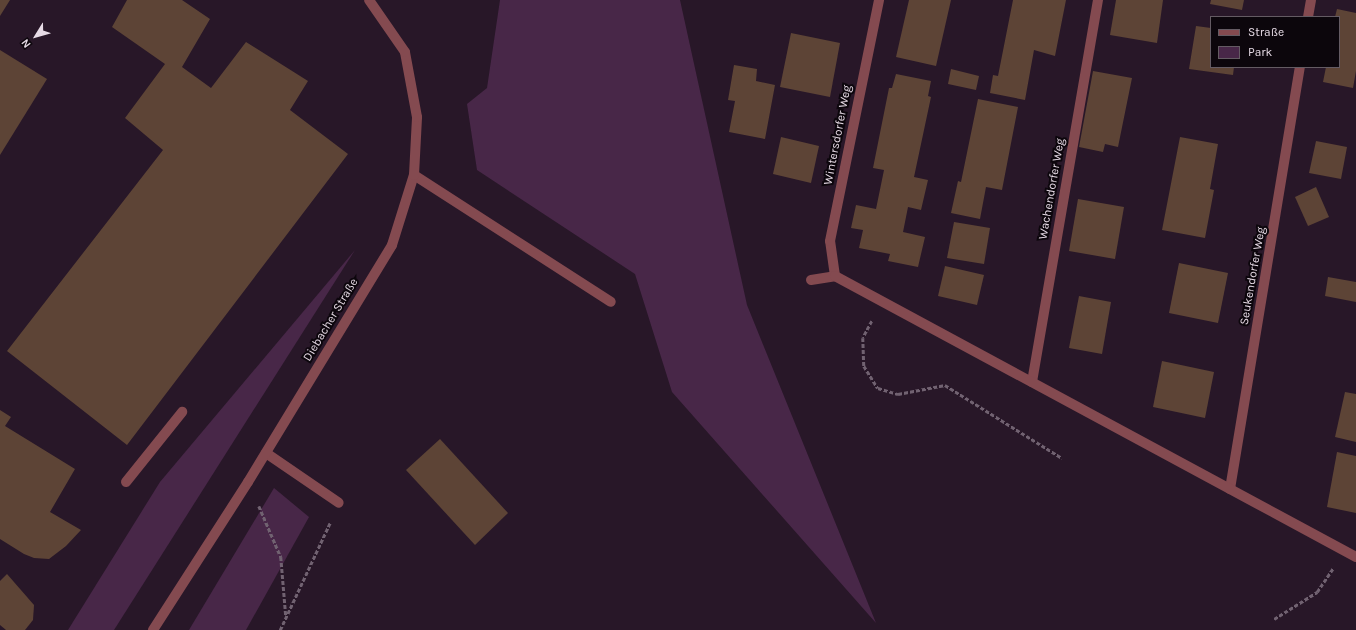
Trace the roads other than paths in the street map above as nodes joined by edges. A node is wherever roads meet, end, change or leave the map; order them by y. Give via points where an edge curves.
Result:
1 (369, 0) edge
2 (879, 0) edge
3 (1098, 0) edge
4 (1310, 0) edge
5 (1308, 16) edge
6 (1300, 68) edge
7 (414, 175) junction
8 (835, 276) junction
9 (811, 280) dead end
10 (611, 302) dead end
11 (1032, 382) junction
12 (182, 412) dead end
13 (266, 454) junction
14 (126, 482) dead end
15 (1230, 489) junction
16 (339, 503) road end
17 (1356, 557) edge
18 (153, 630) edge

1 - 7 street, Diebacher Straße via 405,52 417,117
2 - 8 street, Wintersdorfer Weg via 830,241
3 - 11 street, Wachendorfer Weg
4 - 5 street
6 - 15 street, Seukendorfer Weg
7 - 10 street
7 - 13 street, Diebacher Straße via 392,245
8 - 9 street
8 - 11 street
11 - 15 street
12 - 14 street
13 - 16 street
13 - 18 street, Diebacher Straße
15 - 17 street

